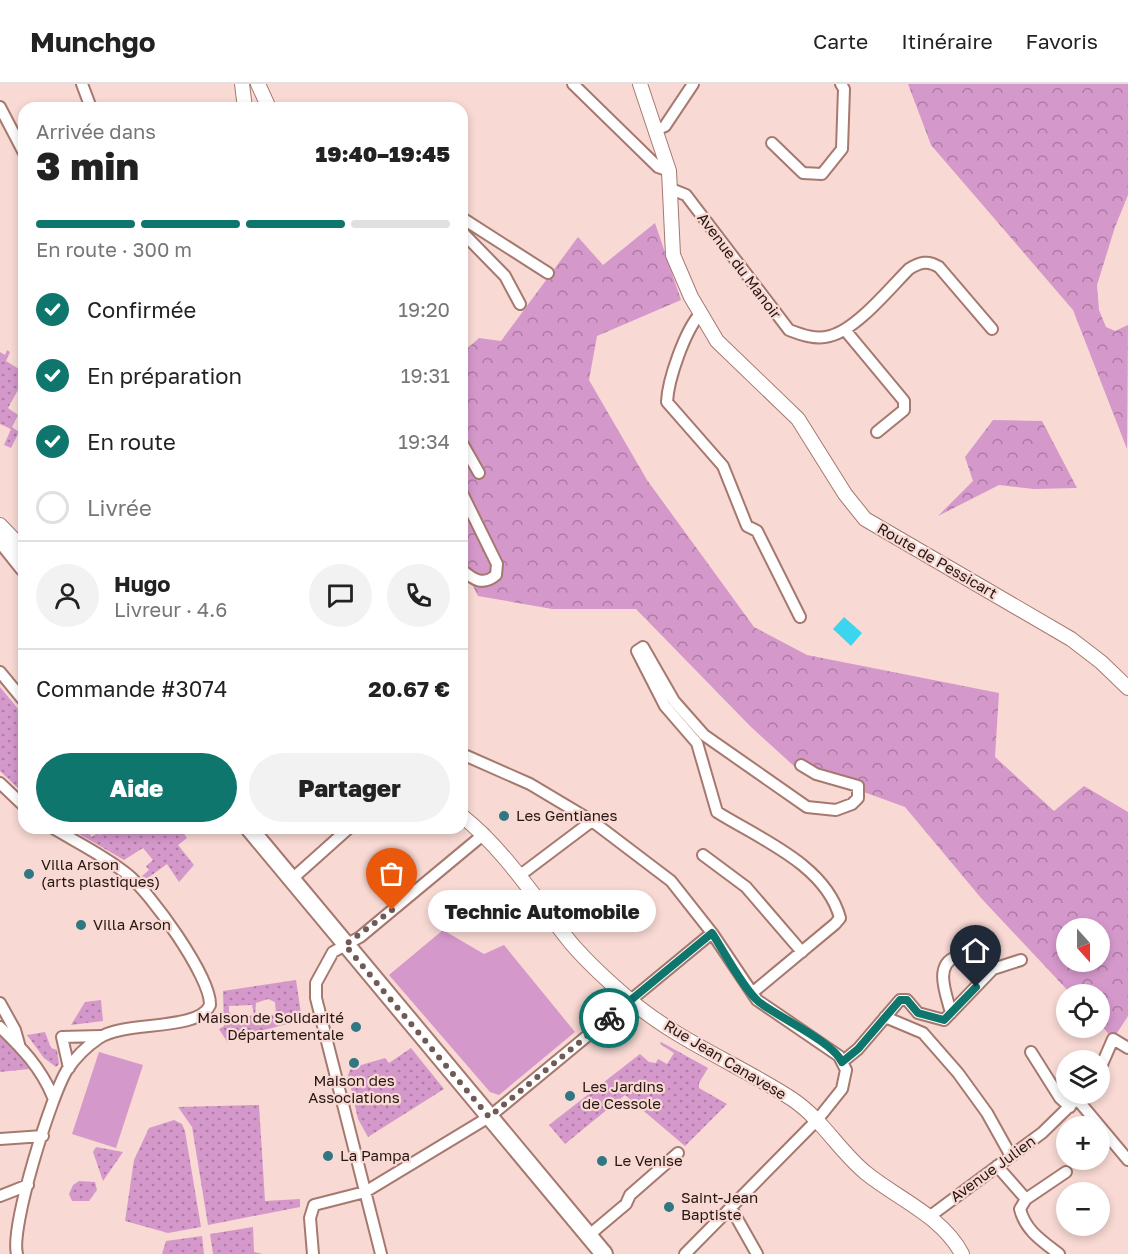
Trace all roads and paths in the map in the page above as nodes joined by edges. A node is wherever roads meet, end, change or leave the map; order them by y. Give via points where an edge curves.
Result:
1 (82, 84) edge
2 (242, 84) edge
3 (258, 84) edge
4 (573, 84) edge
5 (640, 84) edge
6 (693, 84) edge
7 (841, 84) edge
8 (89, 102) edge
9 (244, 102) edge
10 (266, 102) edge
11 (0, 107) edge
12 (656, 130) junction
13 (18, 142) edge
14 (772, 143) dead end
15 (669, 171) junction
16 (671, 189) junction
17 (468, 222) edge
18 (468, 238) edge
19 (548, 273) dead end
20 (520, 304) dead end
21 (700, 314) junction
22 (992, 329) dead end
23 (845, 330) junction
24 (877, 432) dead end
25 (468, 454) edge
26 (479, 473) dead end
27 (468, 505) edge
28 (0, 525) edge
29 (0, 538) edge
30 (0, 551) edge
31 (18, 554) edge
32 (18, 556) edge
33 (18, 558) edge
34 (468, 574) edge
35 (800, 617) dead end
36 (0, 672) edge
37 (1128, 688) edge
38 (18, 694) edge
39 (468, 757) edge
40 (801, 765) dead end
41 (0, 783) edge
42 (18, 800) edge
43 (468, 821) edge
44 (592, 821) junction
45 (63, 834) edge
46 (254, 834) edge
47 (342, 834) edge
48 (484, 834) junction
49 (703, 855) dead end
50 (519, 876) junction
51 (292, 879) junction
52 (712, 933) junction
53 (345, 945) junction
54 (802, 952) junction
55 (1021, 960) dead end
56 (988, 974) junction
57 (752, 993) junction
58 (630, 1000) junction
59 (0, 1003) edge
60 (951, 1013) junction
61 (885, 1017) junction
62 (0, 1027) edge
63 (101, 1036) junction
64 (19, 1045) junction
65 (1128, 1048) edge
66 (1108, 1050) edge
67 (1031, 1052) dead end
68 (842, 1062) junction
69 (69, 1068) junction
70 (1056, 1092) edge
71 (53, 1097) junction
72 (1072, 1104) edge
73 (1079, 1104) edge
74 (489, 1117) junction
75 (818, 1119) junction
76 (43, 1136) junction
77 (0, 1139) edge
78 (678, 1153) dead end
79 (1011, 1156) junction
80 (1128, 1160) edge
81 (997, 1166) junction
82 (1066, 1172) dead end
83 (28, 1185) junction
84 (365, 1192) junction
85 (0, 1196) edge
86 (1026, 1199) junction
87 (731, 1208) junction
88 (928, 1217) junction
89 (588, 1236) junction
90 (17, 1254) edge
91 (313, 1254) edge
92 (381, 1254) edge
93 (604, 1254) edge
94 (686, 1254) edge
95 (757, 1254) edge
96 (962, 1254) edge
97 (1059, 1254) edge

1 - 8 street
2 - 9 street
3 - 10 street
4 - 15 street via 658,167
5 - 12 street, Route de Pessicart
6 - 12 street via 665,126
7 - 14 street via 842,149 822,174 803,173
11 - 13 street
12 - 15 street, Route de Pessicart
15 - 16 street, Route de Pessicart
16 - 21 street, Route de Pessicart via 673,255
16 - 23 street, Avenue du Manoir via 686,195 789,330 807,337 829,337
17 - 19 street
18 - 20 street via 505,276
21 - 35 street via 688,334 667,391 667,402 723,466 747,526 757,531
21 - 37 street, Route de Pessicart via 717,341 798,418 865,519 1071,639
22 - 23 street, Avenue du Manoir via 939,267 930,262 909,269
23 - 24 street via 904,401 904,410
25 - 26 street
27 - 34 street via 497,564 496,575 488,582 478,582
28 - 31 street
29 - 32 main road
30 - 33 street
36 - 38 street
39 - 44 street via 530,784
40 - 54 street via 816,774 858,786 858,798 836,810 807,807 704,735 674,701 643,647 637,651 665,706 697,743 717,812 801,864 836,905 840,918
41 - 42 street
43 - 48 street, Rue Jean Canavese
44 - 50 street
44 - 52 street via 671,881
45 - 63 street via 130,876 171,927 209,991 210,1005 201,1016
46 - 51 main road
47 - 51 street
48 - 50 street, Rue Jean Canavese
48 - 53 street via 360,937
49 - 54 street via 746,887
50 - 58 street, Rue Jean Canavese via 573,945
51 - 53 main road
52 - 57 street
52 - 58 street
53 - 74 main road
53 - 84 street via 333,952 322,967 316,998
54 - 57 street
55 - 56 street
56 - 60 street
56 - 60 street via 956,957 949,960 943,967 943,979
57 - 68 street
58 - 74 street
58 - 75 street, Rue Jean Canavese
59 - 64 street
60 - 61 street via 944,1020 918,1013 907,1000 900,1000
61 - 68 street
61 - 79 street via 923,1033 987,1113
62 - 64 street
63 - 69 street
63 - 69 street via 62,1037
64 - 71 street via 45,1077
65 - 66 street via 1113,1039
67 - 70 street
68 - 75 street via 846,1071 842,1089
69 - 71 street
71 - 76 street
72 - 79 street, Avenue Julien
73 - 80 street
74 - 84 street
74 - 89 main road
75 - 87 street
75 - 88 street, Rue Jean Canavese via 864,1172
76 - 77 street
76 - 83 street
78 - 89 street
79 - 81 street, Avenue Julien
81 - 86 street
81 - 88 street, Avenue Julien
82 - 86 street
83 - 85 street
83 - 90 street via 14,1244
84 - 91 street via 314,1205 310,1218
84 - 92 street
86 - 97 street via 1020,1209 1023,1220 1030,1231
87 - 94 street
87 - 95 street
88 - 96 street, Rue Jean Canavese via 953,1238
89 - 93 main road

